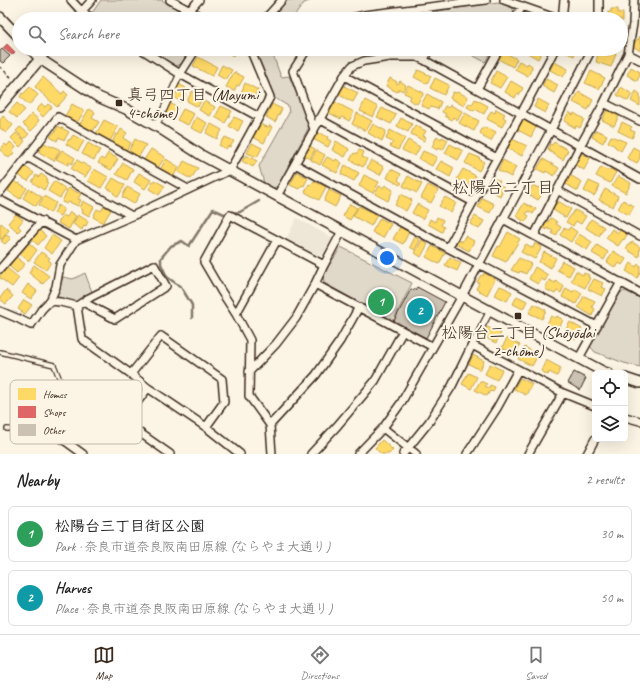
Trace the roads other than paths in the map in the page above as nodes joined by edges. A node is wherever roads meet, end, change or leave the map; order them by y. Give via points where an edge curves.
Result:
1 (71, 0) edge
2 (92, 0) edge
3 (170, 0) edge
4 (199, 0) edge
5 (282, 0) edge
6 (486, 0) edge
7 (504, 0) edge
8 (564, 0) edge
9 (599, 0) edge
10 (634, 0) edge
11 (522, 6) junction
12 (428, 8) junction
13 (189, 11) joint
14 (82, 12) joint
15 (272, 12) edge
16 (391, 12) edge
17 (429, 12) edge
18 (519, 12) edge
19 (539, 12) edge
20 (563, 12) edge
21 (599, 12) edge
22 (0, 17) edge
23 (637, 26) edge
24 (12, 30) edge
25 (628, 54) joint
26 (37, 56) edge
27 (43, 56) edge
28 (152, 56) edge
29 (192, 56) edge
30 (253, 56) edge
31 (303, 56) edge
32 (426, 56) edge
33 (495, 56) edge
34 (551, 56) edge
35 (588, 56) edge
36 (627, 56) edge
37 (40, 59) junction
38 (424, 60) junction
39 (640, 60) edge
40 (180, 74) junction
41 (344, 76) junction
42 (477, 89) junction
43 (604, 103) junction
44 (0, 106) edge
45 (521, 114) junction
46 (260, 117) junction
47 (319, 119) junction
48 (640, 121) edge
49 (156, 126) junction
50 (314, 128) junction
51 (551, 130) junction
52 (580, 146) junction
53 (27, 157) junction
54 (496, 158) junction
55 (294, 164) junction
56 (230, 170) junction
57 (640, 179) edge
58 (188, 189) junction
59 (558, 190) junction
60 (0, 192) edge
61 (277, 196) junction
62 (0, 200) edge
63 (473, 202) junction
64 (132, 216) junction
65 (503, 219) junction
66 (42, 221) junction
67 (342, 231) junction
68 (534, 236) junction
69 (640, 236) edge
70 (76, 240) junction
71 (277, 240) junction
72 (448, 248) junction
73 (479, 264) junction
74 (324, 265) junction
75 (0, 269) edge
76 (621, 282) junction
77 (315, 284) junction
78 (640, 293) edge
79 (462, 296) junction
80 (50, 301) junction
81 (80, 304) junction
82 (359, 307) junction
83 (0, 311) edge
84 (490, 311) junction
85 (236, 314) junction
86 (597, 326) junction
87 (403, 331) junction
88 (472, 345) junction
89 (433, 347) junction
90 (0, 352) edge
91 (579, 358) junction
92 (518, 370) junction
93 (600, 370) edge
94 (249, 372) junction
95 (131, 374) junction
96 (628, 379) edge
97 (60, 380) edge
98 (138, 380) edge
99 (142, 383) edge
100 (640, 383) edge
101 (148, 388) junction
102 (563, 393) junction
103 (142, 396) edge
104 (592, 405) edge
105 (628, 417) edge
106 (640, 420) edge
107 (270, 425) junction
108 (206, 427) junction
109 (383, 428) junction
110 (7, 429) dead end
111 (10, 429) edge
112 (142, 434) edge
113 (594, 442) edge
114 (69, 444) edge
115 (409, 448) junction
116 (83, 454) edge
117 (170, 454) edge
118 (240, 454) edge
119 (272, 454) edge
120 (311, 454) edge
121 (358, 454) edge
122 (403, 454) edge
123 (416, 454) edge
124 (467, 454) edge
125 (528, 454) edge
126 (587, 454) edge

1 - 14 street
2 - 14 street
3 - 13 street
4 - 13 street
5 - 15 street
6 - 12 street
7 - 11 street
8 - 20 street
9 - 21 street
10 - 23 street
11 - 18 street
11 - 19 street
12 - 16 street
12 - 17 street
22 - 24 street
23 - 25 street
25 - 39 street
26 - 37 street
27 - 37 street
28 - 40 street
29 - 40 street
30 - 46 street via 270,97
31 - 50 street via 294,72
32 - 38 street
33 - 42 street
34 - 45 street
35 - 51 street
36 - 43 street
37 - 44 street
37 - 49 street via 98,97
38 - 41 street via 417,57 390,57 364,61 352,66
38 - 42 street
40 - 46 street
40 - 49 street
41 - 47 street
41 - 54 street
42 - 45 street
43 - 48 street
43 - 52 street
45 - 51 street
45 - 54 street
46 - 56 street
47 - 50 street
47 - 63 street
49 - 56 street
50 - 55 street
51 - 52 street
51 - 65 street
52 - 57 street
52 - 59 street
53 - 58 street via 58,117
53 - 60 street
53 - 64 street
54 - 63 street
55 - 61 street
55 - 72 street
56 - 58 street
56 - 61 street
58 - 64 street
59 - 68 street
59 - 69 street
61 - 67 street
62 - 66 street
63 - 72 street
64 - 70 street
65 - 68 street
65 - 73 street
66 - 70 street
66 - 75 street
67 - 74 street
67 - 79 street
68 - 76 street
70 - 80 street via 60,265 56,287
71 - 74 street
71 - 85 street
71 - 85 street via 230,215 204,262
72 - 73 street
73 - 79 street
73 - 86 street
74 - 77 street
76 - 78 street
76 - 86 street
77 - 82 street
77 - 94 street via 296,318
79 - 84 street
79 - 89 street
80 - 81 street
80 - 83 street via 31,325
81 - 81 street via 115,319 166,286 154,265
81 - 95 street via 82,339
82 - 87 street
82 - 107 street via 340,341 316,375
84 - 88 street
84 - 91 street
85 - 94 street via 250,340
86 - 91 street
87 - 89 street
87 - 120 street via 375,382
88 - 92 street
88 - 115 street via 452,386
89 - 109 street via 401,403
90 - 97 lane via 54,365
91 - 93 street
92 - 102 street
92 - 124 street
94 - 107 street via 249,396
95 - 98 street
95 - 108 street via 161,336 222,378 224,402
96 - 100 street
99 - 101 street
101 - 103 street
101 - 108 street
102 - 104 street
102 - 125 street
105 - 106 street
107 - 119 street
108 - 118 street
109 - 115 street
109 - 121 street
110 - 111 lane
112 - 117 street
113 - 126 street
114 - 116 street
115 - 122 street
115 - 123 street

